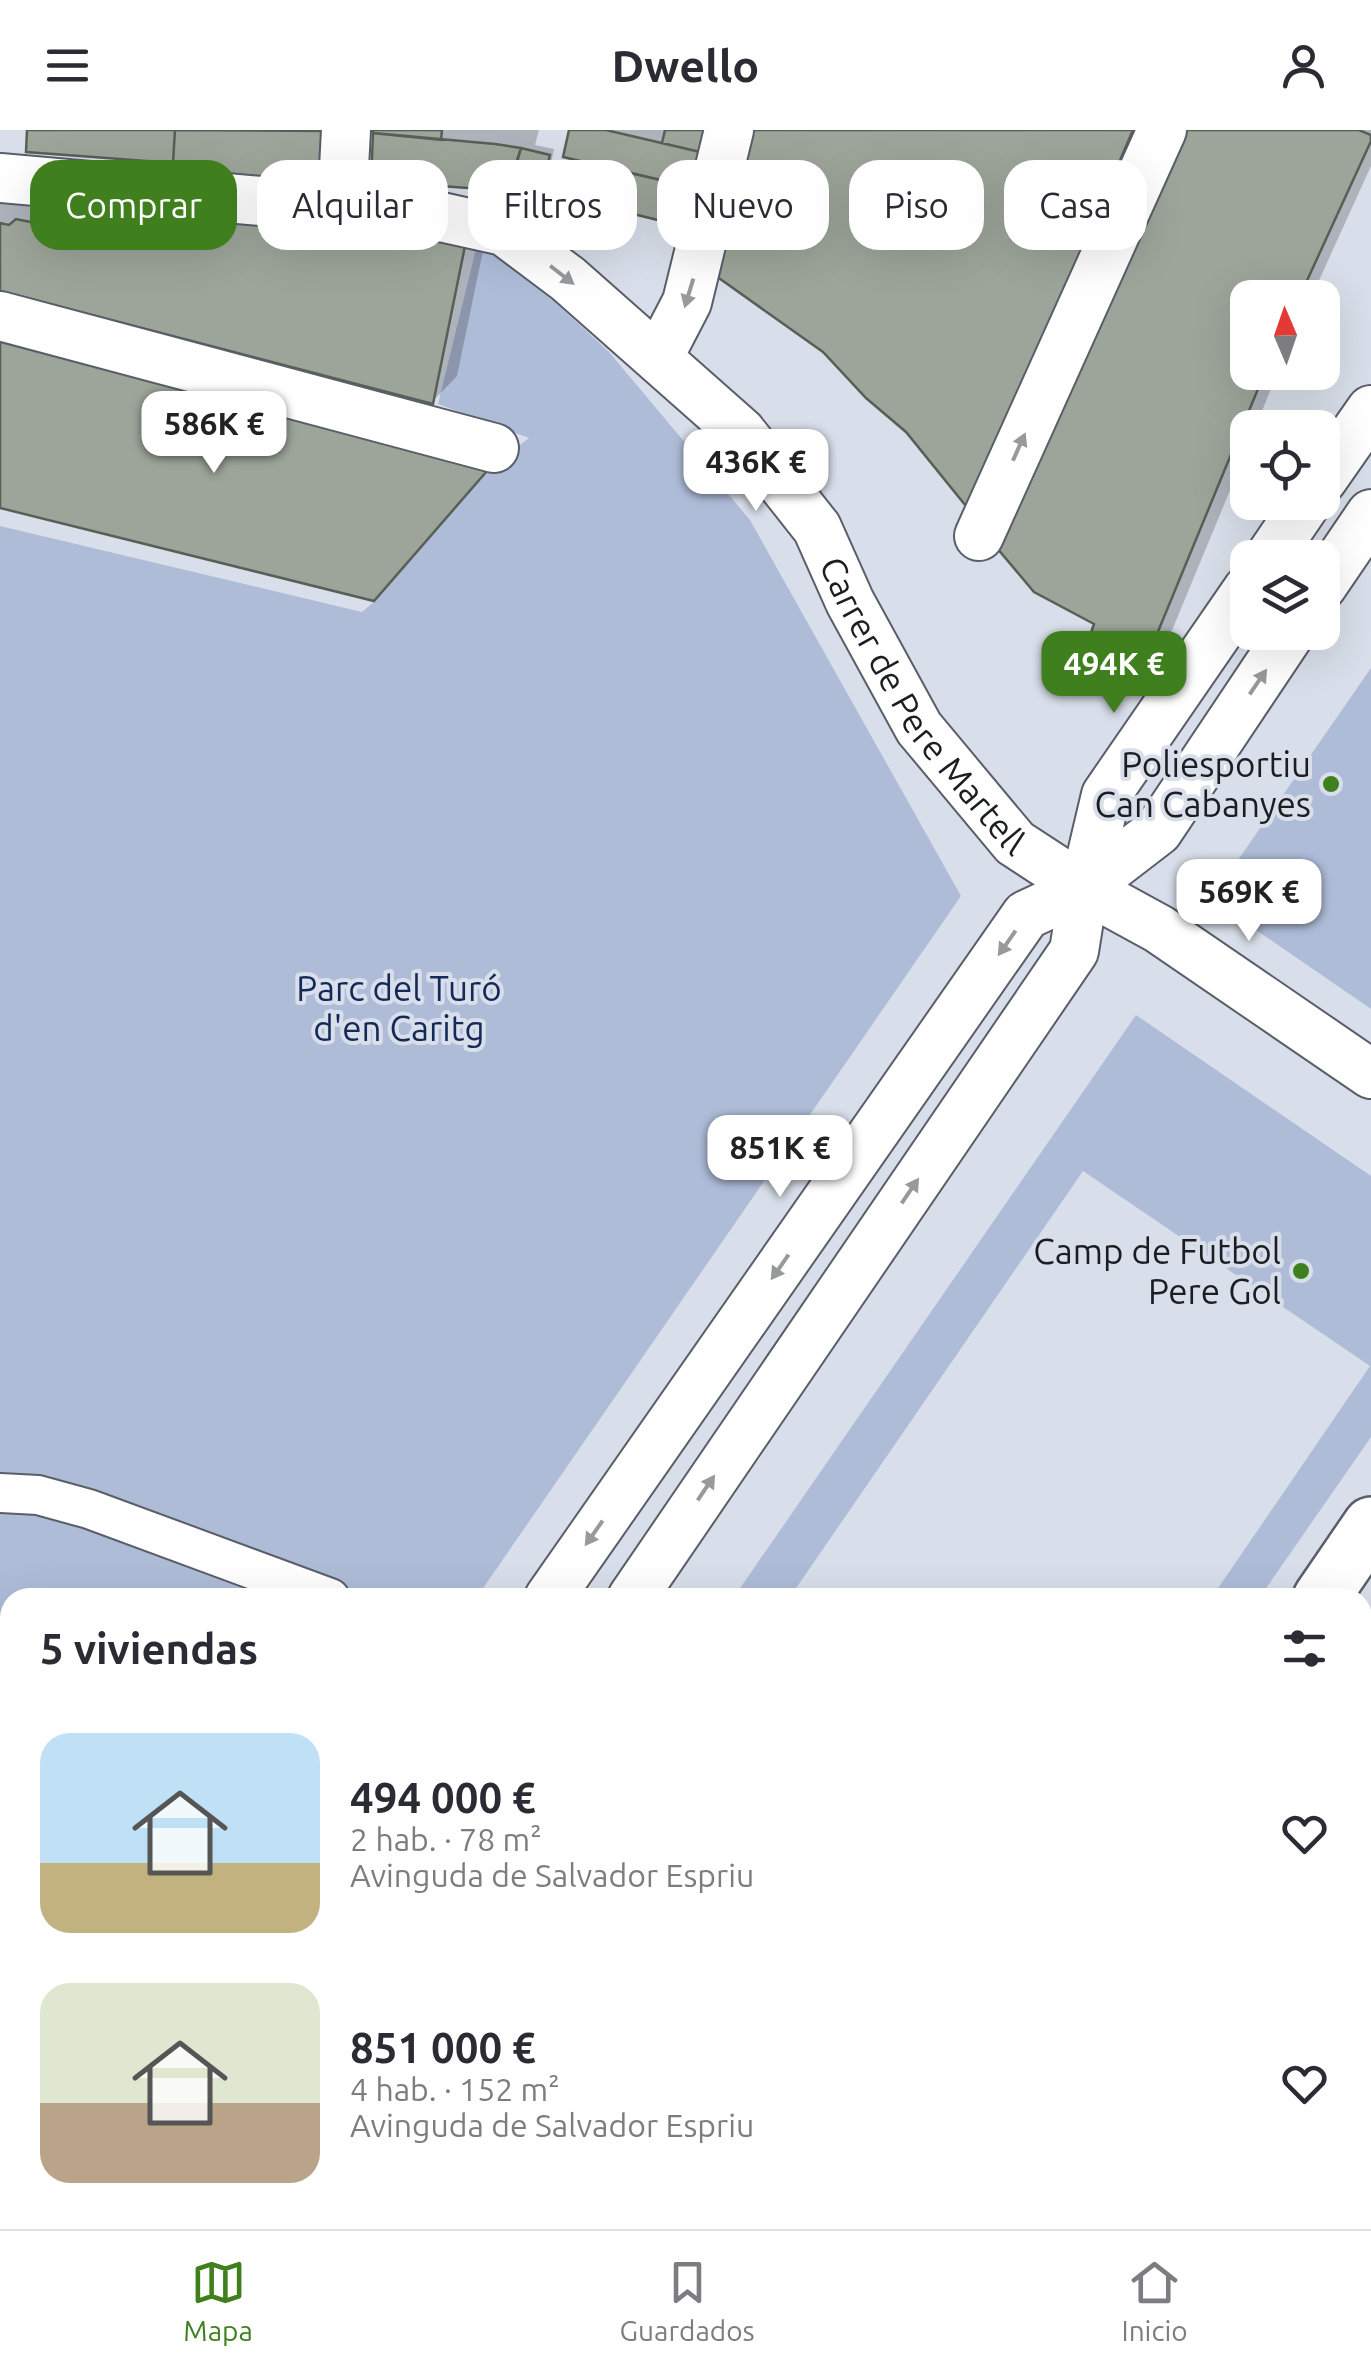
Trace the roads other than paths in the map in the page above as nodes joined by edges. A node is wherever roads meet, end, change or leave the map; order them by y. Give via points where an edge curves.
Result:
1 (346, 130) edge
2 (729, 130) edge
3 (1162, 130) edge
4 (344, 160) edge
5 (0, 178) edge
6 (257, 199) edge
7 (448, 219) edge
8 (0, 316) edge
9 (658, 358) junction
10 (1371, 410) edge
11 (494, 448) dead end
12 (1340, 454) edge
13 (1371, 514) edge
14 (979, 536) dead end
15 (1340, 560) edge
16 (1230, 615) edge
17 (1279, 650) edge
18 (1084, 888) junction
19 (1371, 1074) edge
20 (0, 1493) edge
21 (1371, 1525) edge
22 (303, 1588) edge
23 (556, 1588) edge
24 (639, 1588) edge
25 (1328, 1588) edge

1 - 4 street
2 -> 9 street via 688,302
14 -> 3 street
5 - 6 street, Carrer de Pere Martell
7 -> 9 street, Carrer de Pere Martell via 504,231
8 - 11 street
9 - 18 street, Carrer de Pere Martell via 742,432 817,528 918,728 1015,843
10 - 12 street
13 - 15 street
16 - 18 street via 1106,794
18 -> 17 street via 1158,831
18 - 19 street, Carrer de Pere Martell via 1158,929
18 -> 23 street via 1026,915
24 -> 18 street via 1074,951
20 - 22 street via 89,1509
21 - 25 main road

